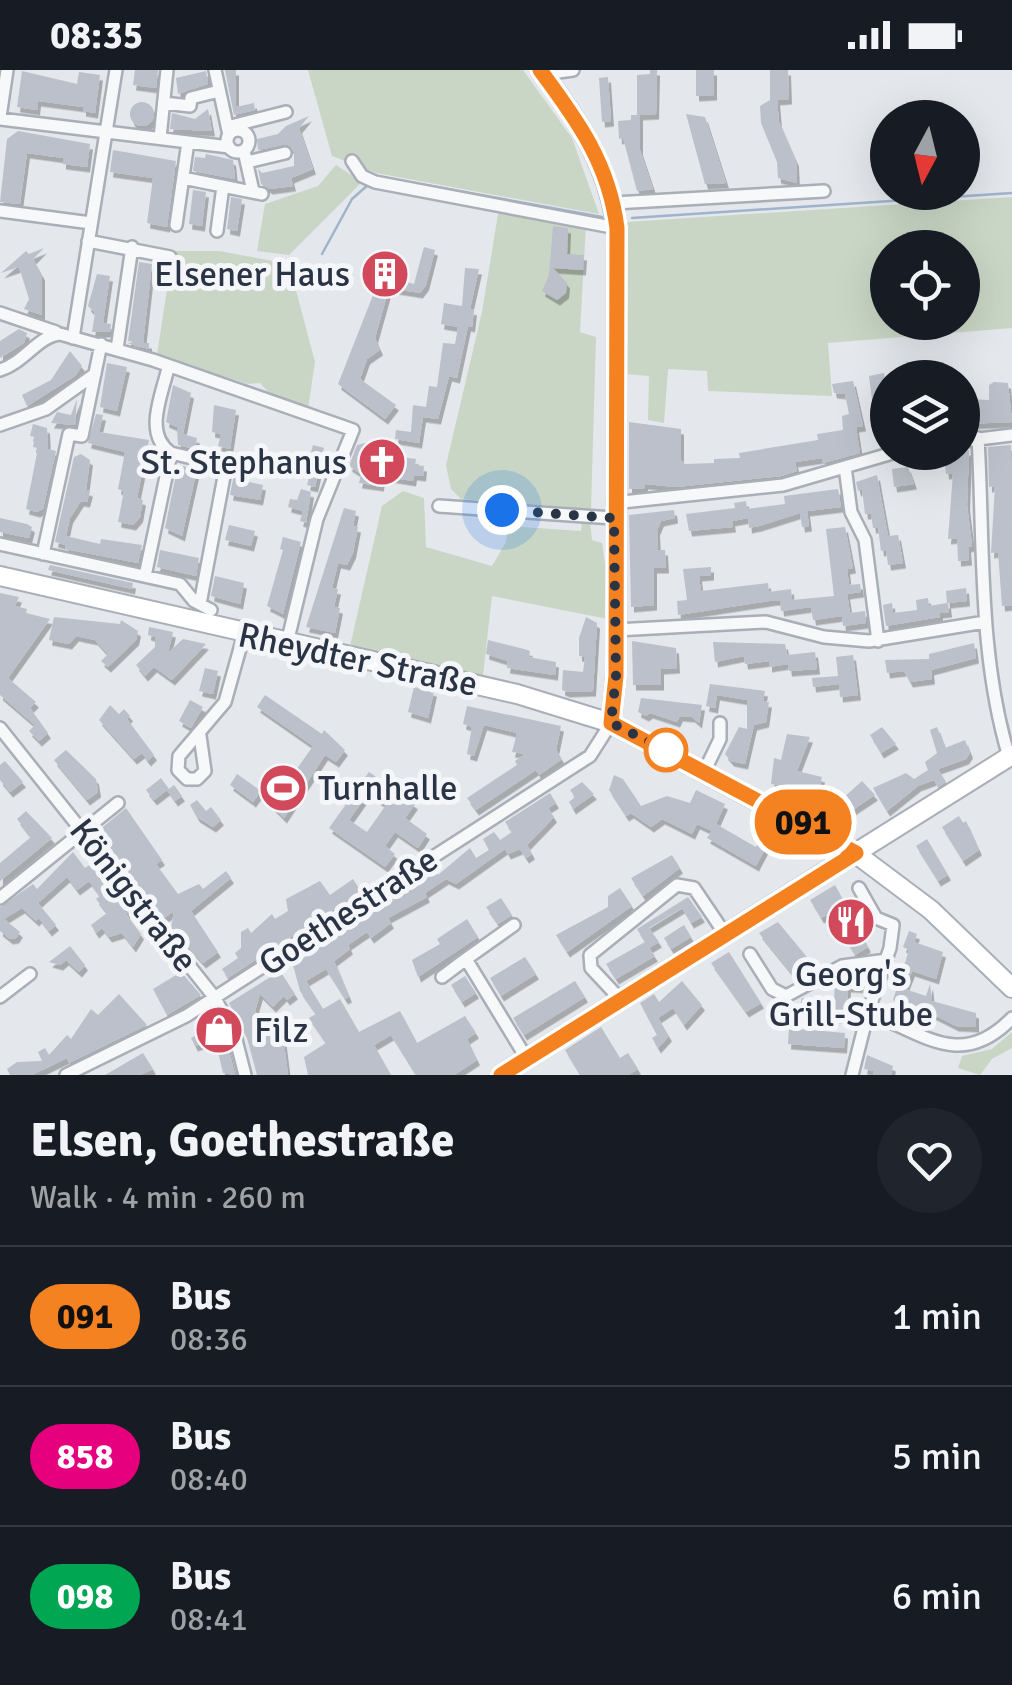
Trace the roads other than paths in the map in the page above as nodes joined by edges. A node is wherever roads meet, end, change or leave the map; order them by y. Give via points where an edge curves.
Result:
1 (7, 70) edge
2 (116, 70) edge
3 (167, 70) edge
4 (216, 70) edge
5 (574, 70) edge
6 (542, 72) edge
7 (219, 91) junction
8 (164, 102) junction
9 (286, 112) dead end
10 (0, 118) edge
11 (106, 130) junction
12 (228, 136) junction
13 (160, 138) junction
14 (188, 142) junction
15 (285, 153) dead end
16 (245, 156) junction
17 (352, 161) dead end
18 (183, 178) junction
19 (223, 186) junction
20 (824, 191) dead end
21 (614, 203) junction
22 (0, 212) edge
23 (91, 223) junction
24 (176, 224) dead end
25 (617, 228) junction
26 (218, 231) dead end
27 (88, 241) junction
28 (132, 247) junction
29 (170, 257) dead end
30 (0, 313) edge
31 (60, 334) junction
32 (74, 338) junction
33 (101, 344) junction
34 (117, 348) junction
35 (168, 368) junction
36 (0, 370) edge
37 (95, 374) junction
38 (0, 426) edge
39 (1012, 435) edge
40 (980, 438) edge
41 (171, 454) junction
42 (870, 459) edge
43 (845, 466) junction
44 (979, 470) edge
45 (439, 506) dead end
46 (613, 510) junction
47 (0, 544) edge
48 (43, 554) junction
49 (0, 576) edge
50 (146, 576) junction
51 (985, 622) junction
52 (616, 630) junction
53 (244, 634) junction
54 (878, 641) junction
55 (287, 644) junction
56 (616, 676) junction
57 (562, 706) junction
58 (611, 723) junction
59 (720, 723) dead end
60 (0, 728) edge
61 (200, 736) dead end
62 (1011, 756) edge
63 (705, 770) junction
64 (118, 803) dead end
65 (84, 829) junction
66 (856, 853) junction
67 (858, 888) dead end
68 (0, 898) edge
69 (514, 925) dead end
70 (724, 934) junction
71 (750, 954) dead end
72 (466, 959) junction
73 (886, 960) junction
74 (30, 974) dead end
75 (442, 977) dead end
76 (1012, 988) edge
77 (0, 997) edge
78 (215, 998) junction
79 (620, 1000) junction
80 (868, 1012) junction
81 (1012, 1018) edge
82 (527, 1059) junction
83 (66, 1075) edge
84 (246, 1075) edge
85 (501, 1075) edge
86 (852, 1075) edge

1 - 10 street
2 - 11 street
3 - 8 street
4 - 7 street
5 - 6 street
6 - 21 street via 588,135
7 - 8 street via 191,98 190,106
7 - 12 street
8 - 13 street
9 - 12 street
10 - 11 street
11 - 13 street
11 - 23 street
12 - 14 street
12 - 16 street
12 - 16 street via 240,130 247,135
13 - 14 street
14 - 18 street
15 - 16 street
16 - 19 street via 258,193
17 - 25 street via 360,174 380,183
18 - 19 street
18 - 24 street
19 - 26 street
20 - 21 street
21 - 25 street
22 - 23 street
23 - 27 street
25 - 46 street
27 - 28 street
27 - 32 street
28 - 29 street
28 - 34 street
30 - 31 street
31 - 32 street
31 - 36 street
32 - 33 street
33 - 34 street
33 - 37 street
34 - 35 street
35 - 41 street via 156,431
35 - 55 street via 353,430 317,519
37 - 38 street via 46,409
37 - 48 street via 82,436 69,434
39 - 40 street
41 - 50 street
41 - 50 street via 226,466 205,607 180,584
42 - 43 street
43 - 46 street via 783,485
43 - 54 street via 851,512 865,540
44 - 51 street
45 - 46 street
46 - 52 street
47 - 48 street
48 - 50 street
49 - 53 street, Rheydter Straße
51 - 54 street
51 - 62 street via 994,699
52 - 54 street via 762,622
52 - 56 street
53 - 55 street, Rheydter Straße
53 - 61 street via 227,697
55 - 57 street, Rheydter Straße
56 - 57 street via 600,701
56 - 58 street
57 - 58 street, Rheydter Straße
58 - 63 street, Rheydter Straße
58 - 78 street, Goethestraße via 590,756
59 - 63 street
60 - 65 street, Königstraße
62 - 66 street
63 - 66 street, Rheydter Straße
64 - 65 street
65 - 68 street
65 - 78 street, Königstraße
66 - 70 street
66 - 76 street, Rheydter Straße via 940,918
67 - 73 street via 876,918 893,925
69 - 72 street
70 - 79 street
70 - 79 street via 692,886 675,886 590,955 592,969
71 - 73 street via 772,989 786,996 842,966
72 - 75 street
72 - 82 street
73 - 80 street
74 - 77 street
78 - 83 street, Goethestraße
78 - 84 street, Königstraße
79 - 82 street
80 - 81 street via 961,1048 986,1041
80 - 86 street
82 - 85 street

